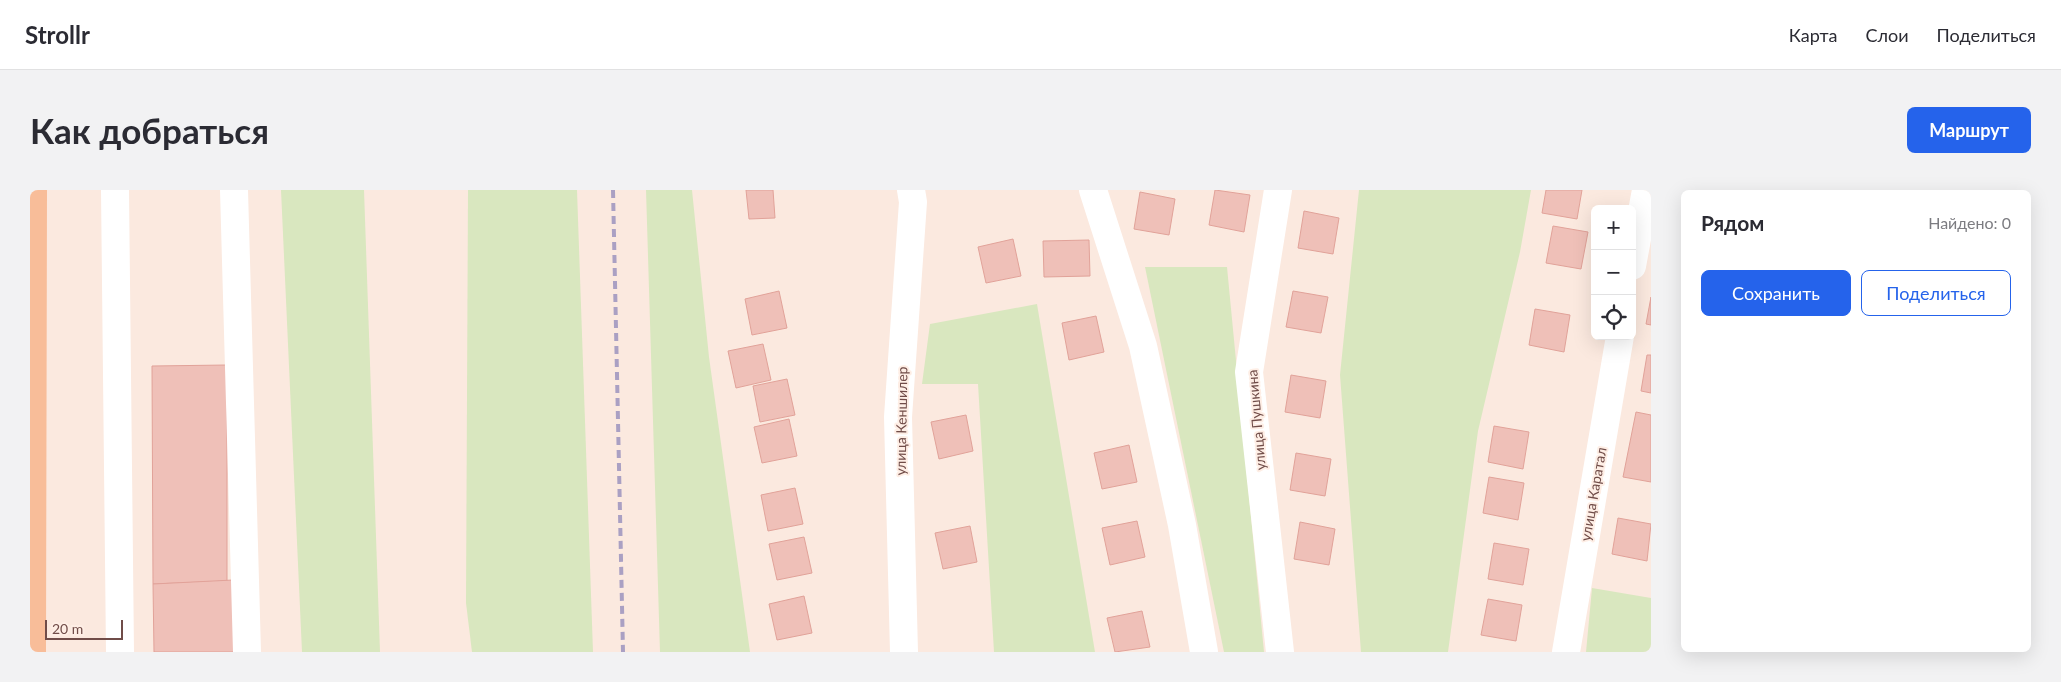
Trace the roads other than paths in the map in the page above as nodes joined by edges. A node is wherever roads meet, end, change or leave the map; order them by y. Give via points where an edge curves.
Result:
1 (33, 190) edge
2 (114, 190) edge
3 (234, 190) edge
4 (911, 190) edge
5 (1093, 190) edge
6 (1278, 190) edge
7 (1646, 190) edge
8 (1635, 250) edge
9 (1619, 340) edge
10 (32, 652) edge
11 (120, 652) edge
12 (248, 652) edge
13 (904, 652) edge
14 (1204, 652) edge
15 (1280, 652) edge
16 (1566, 652) edge

1 - 10 main road
2 - 11 street
3 - 12 street
4 - 13 street, улица Кеншилер via 913,202 898,417
5 - 14 street via 1143,346 1182,525
6 - 15 street, улица Пушкина via 1249,372
7 - 8 street
9 - 16 street, улица Каратал

